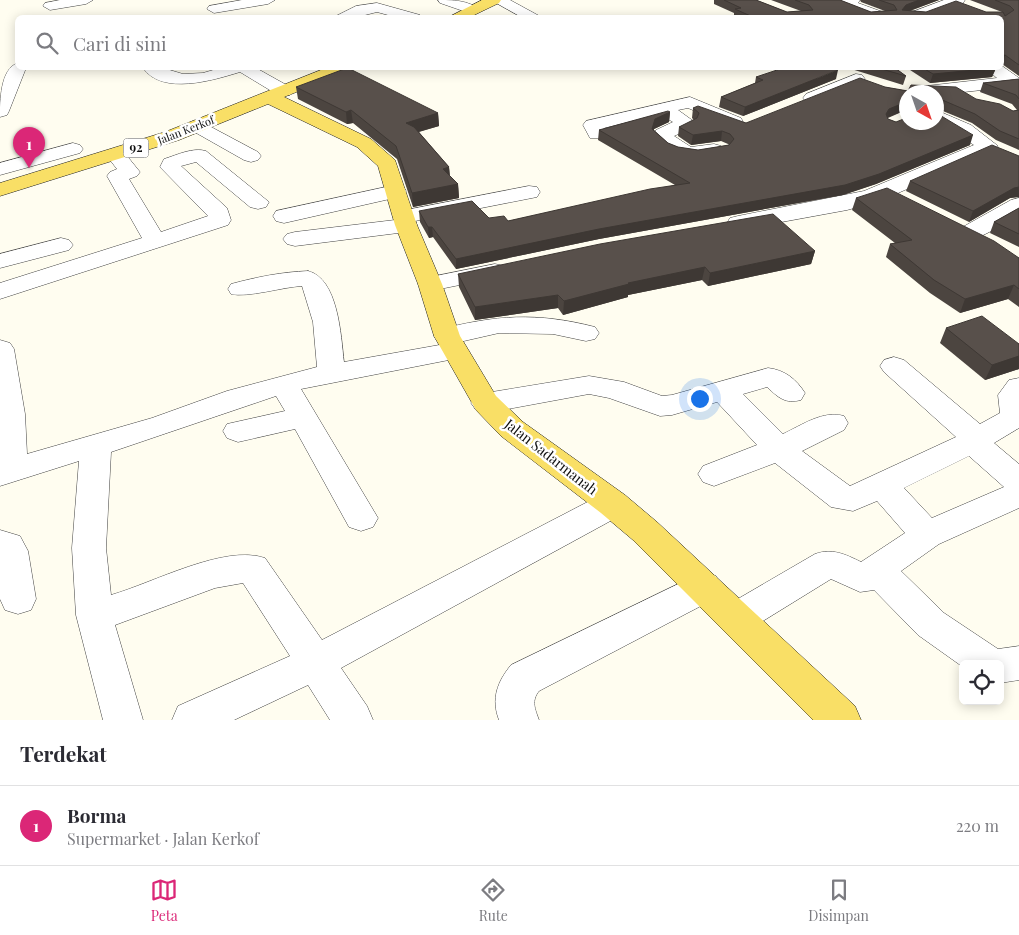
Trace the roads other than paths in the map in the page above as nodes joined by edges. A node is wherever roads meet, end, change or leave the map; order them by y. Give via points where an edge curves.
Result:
1 (86, 0) edge
2 (268, 0) edge
3 (445, 0) edge
4 (494, 0) edge
5 (498, 0) edge
6 (839, 3) edge
7 (960, 3) edge
8 (214, 9) edge
9 (472, 10) junction
10 (53, 12) edge
11 (277, 14) dead end
12 (266, 15) edge
13 (346, 15) edge
14 (405, 15) edge
15 (461, 15) edge
16 (530, 15) edge
17 (877, 15) edge
18 (918, 15) edge
19 (17, 70) edge
20 (154, 70) edge
21 (228, 70) edge
22 (247, 70) edge
23 (335, 70) edge
24 (835, 70) edge
25 (996, 70) edge
26 (1017, 84) edge
27 (944, 89) edge
28 (958, 89) junction
29 (277, 94) junction
30 (980, 103) edge
31 (798, 105) edge
32 (662, 108) junction
33 (0, 111) edge
34 (712, 114) junction
35 (944, 117) edge
36 (687, 123) junction
37 (748, 125) edge
38 (198, 126) junction
39 (597, 134) edge
40 (172, 136) junction
41 (73, 149) dead end
42 (720, 149) edge
43 (51, 154) junction
44 (116, 155) junction
45 (199, 155) junction
46 (251, 156) dead end
47 (64, 171) junction
48 (0, 184) edge
49 (885, 191) junction
50 (529, 192) dead end
51 (258, 202) dead end
52 (908, 202) edge
53 (1019, 205) edge
54 (402, 211) junction
55 (284, 216) dead end
56 (946, 222) edge
57 (713, 227) edge
58 (969, 233) junction
59 (295, 239) dead end
60 (155, 241) junction
61 (61, 245) dead end
62 (994, 245) edge
63 (0, 261) edge
64 (515, 266) edge
65 (430, 284) junction
66 (240, 289) dead end
67 (0, 291) edge
68 (586, 333) dead end
69 (450, 343) junction
70 (0, 349) edge
71 (894, 366) dead end
72 (332, 372) junction
73 (284, 384) junction
74 (1019, 387) edge
75 (723, 390) junction
76 (790, 393) dead end
77 (486, 403) junction
78 (303, 416) junction
79 (833, 423) dead end
80 (238, 431) dead end
81 (976, 441) junction
82 (96, 444) junction
83 (779, 449) junction
84 (6, 472) edge
85 (714, 474) dead end
86 (1019, 482) edge
87 (882, 485) junction
88 (1019, 494) edge
89 (613, 504) junction
90 (361, 518) dead end
91 (927, 535) junction
92 (0, 544) edge
93 (876, 570) junction
94 (703, 588) junction
95 (18, 599) dead end
96 (94, 615) junction
97 (737, 618) junction
98 (984, 660) edge
99 (316, 662) junction
100 (1019, 663) edge
101 (1004, 665) edge
102 (123, 720) edge
103 (192, 720) edge
104 (353, 720) edge
105 (519, 720) edge
106 (841, 720) edge

1 - 10 street
2 - 8 street
3 - 9 street
4 - 9 main road
5 - 16 street
6 - 17 street
7 - 18 street
9 - 15 main road
11 - 12 street
13 - 14 street via 376,6
19 - 33 street
20 - 21 street via 184,81
22 - 29 street
23 - 29 main road, Jalan Kerkof / 92
24 - 31 street via 865,82
25 - 26 street
26 - 28 street
27 - 28 street
28 - 30 street
29 - 38 main road, Jalan Kerkof / 92
29 - 54 main road, Jalan Sadarmanah via 364,143 388,164
32 - 34 street via 690,102
32 - 36 street
32 - 39 street via 593,125
34 - 36 street
34 - 37 street
35 - 49 street via 973,126 995,150
36 - 42 street via 662,137 687,153
38 - 40 main road, Jalan Kerkof / 92
38 - 46 street
40 - 44 main road, Jalan Kerkof / 92
40 - 45 street
41 - 43 street
43 - 47 street
43 - 48 street
44 - 47 main road, Jalan Kerkof / 92
44 - 60 street via 130,172 118,176
45 - 51 street
45 - 60 street via 169,164 219,213 220,220
47 - 48 main road, Jalan Kerkof / 92
49 - 52 street
49 - 57 street via 847,203
50 - 54 street
53 - 58 street
54 - 55 street
54 - 59 street
54 - 65 main road, Jalan Sadarmanah
56 - 58 street
58 - 62 street
60 - 67 street
61 - 63 street
64 - 65 street
65 - 69 main road, Jalan Sadarmanah
66 - 72 street via 280,280 311,280 326,322
68 - 69 street via 553,326 499,325
69 - 72 street
69 - 77 main road, Jalan Sadarmanah
70 - 84 street via 10,414
71 - 81 street
72 - 73 street
73 - 78 street
73 - 82 street
74 - 81 street via 1012,395 1015,417
75 - 76 street via 768,377 775,378
75 - 77 street via 660,406 614,389 590,385
75 - 83 street
77 - 89 main road, Jalan Sadarmanah via 512,429
78 - 80 street
78 - 90 street
79 - 83 street
81 - 86 street
81 - 87 street
82 - 84 street
82 - 96 street via 89,548
83 - 85 street
83 - 87 street via 842,498 853,499
87 - 91 street
88 - 91 street
89 - 94 main road, Jalan Sadarmanah
89 - 99 street
91 - 93 street
92 - 95 street via 8,546 11,551
93 - 97 street via 865,578 837,565 827,564
93 - 98 street via 931,624
94 - 97 main road, Jalan Sadarmanah
94 - 105 street via 525,678 516,689 512,704
96 - 99 street via 129,606 223,571 253,568
96 - 102 street
97 - 106 main road, Jalan Sadarmanah
99 - 103 street
99 - 104 street
100 - 101 street

